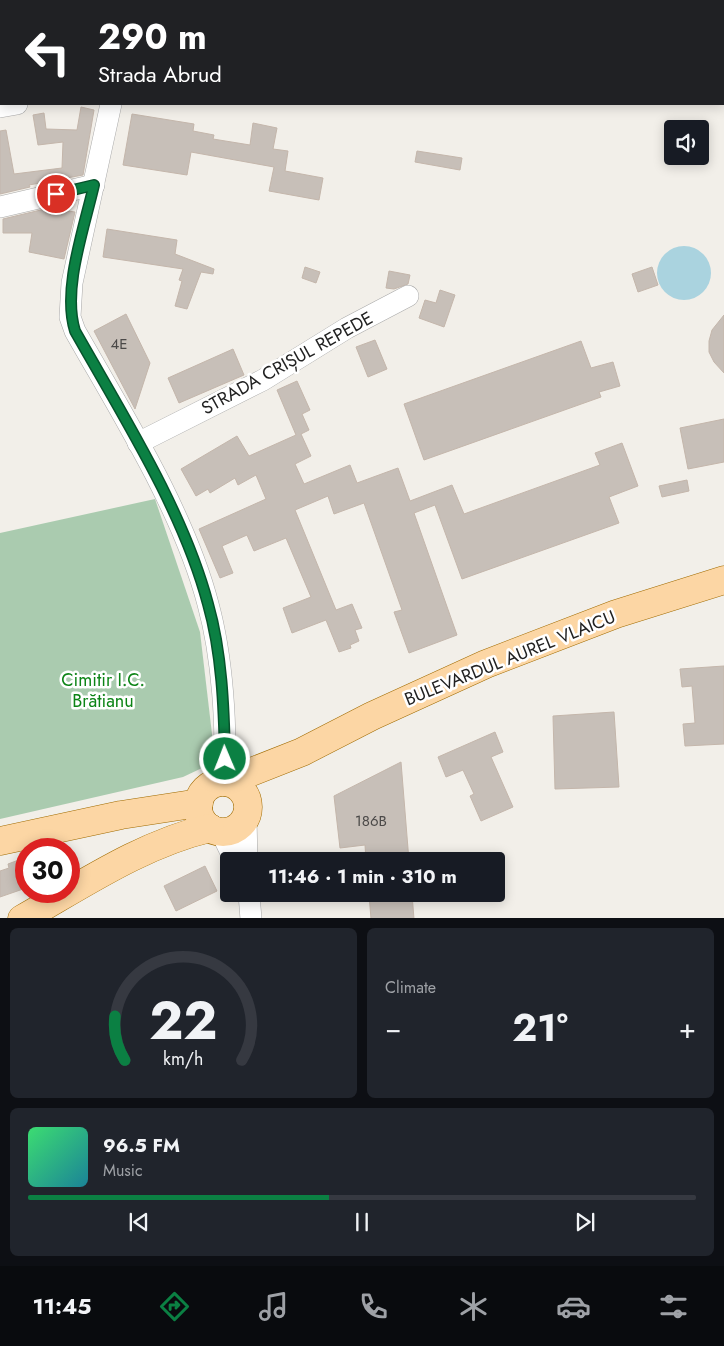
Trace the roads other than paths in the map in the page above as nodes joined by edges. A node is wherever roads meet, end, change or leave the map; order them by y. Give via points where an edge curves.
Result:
1 (111, 105) edge
2 (94, 185) junction
3 (0, 207) edge
4 (408, 296) dead end
5 (138, 443) junction
6 (724, 580) edge
7 (302, 752) junction
8 (213, 803) junction
9 (247, 814) junction
10 (0, 841) edge
11 (232, 852) edge
12 (247, 852) edge
13 (250, 902) edge
14 (22, 918) edge
15 (251, 918) edge

1 - 2 street
2 - 3 street
2 - 5 street via 72,283 70,316 75,331
4 - 5 street, STRADA CRIȘUL REPEDE via 263,380
5 - 8 street via 178,524 208,602 217,645 225,733
6 - 7 main road, BULEVARDUL AUREL VLAICU via 616,614 504,657 397,704
7 - 8 main road, BULEVARDUL AUREL VLAICU
7 - 9 main road, BULEVARDUL AUREL VLAICU via 268,781
8 - 9 main road via 235,828
8 - 9 main road via 240,788 245,795
8 - 10 main road via 121,815
8 - 11 street
8 - 14 main road, BULEVARDUL AUREL VLAICU via 131,858
9 - 12 street
13 - 15 street

